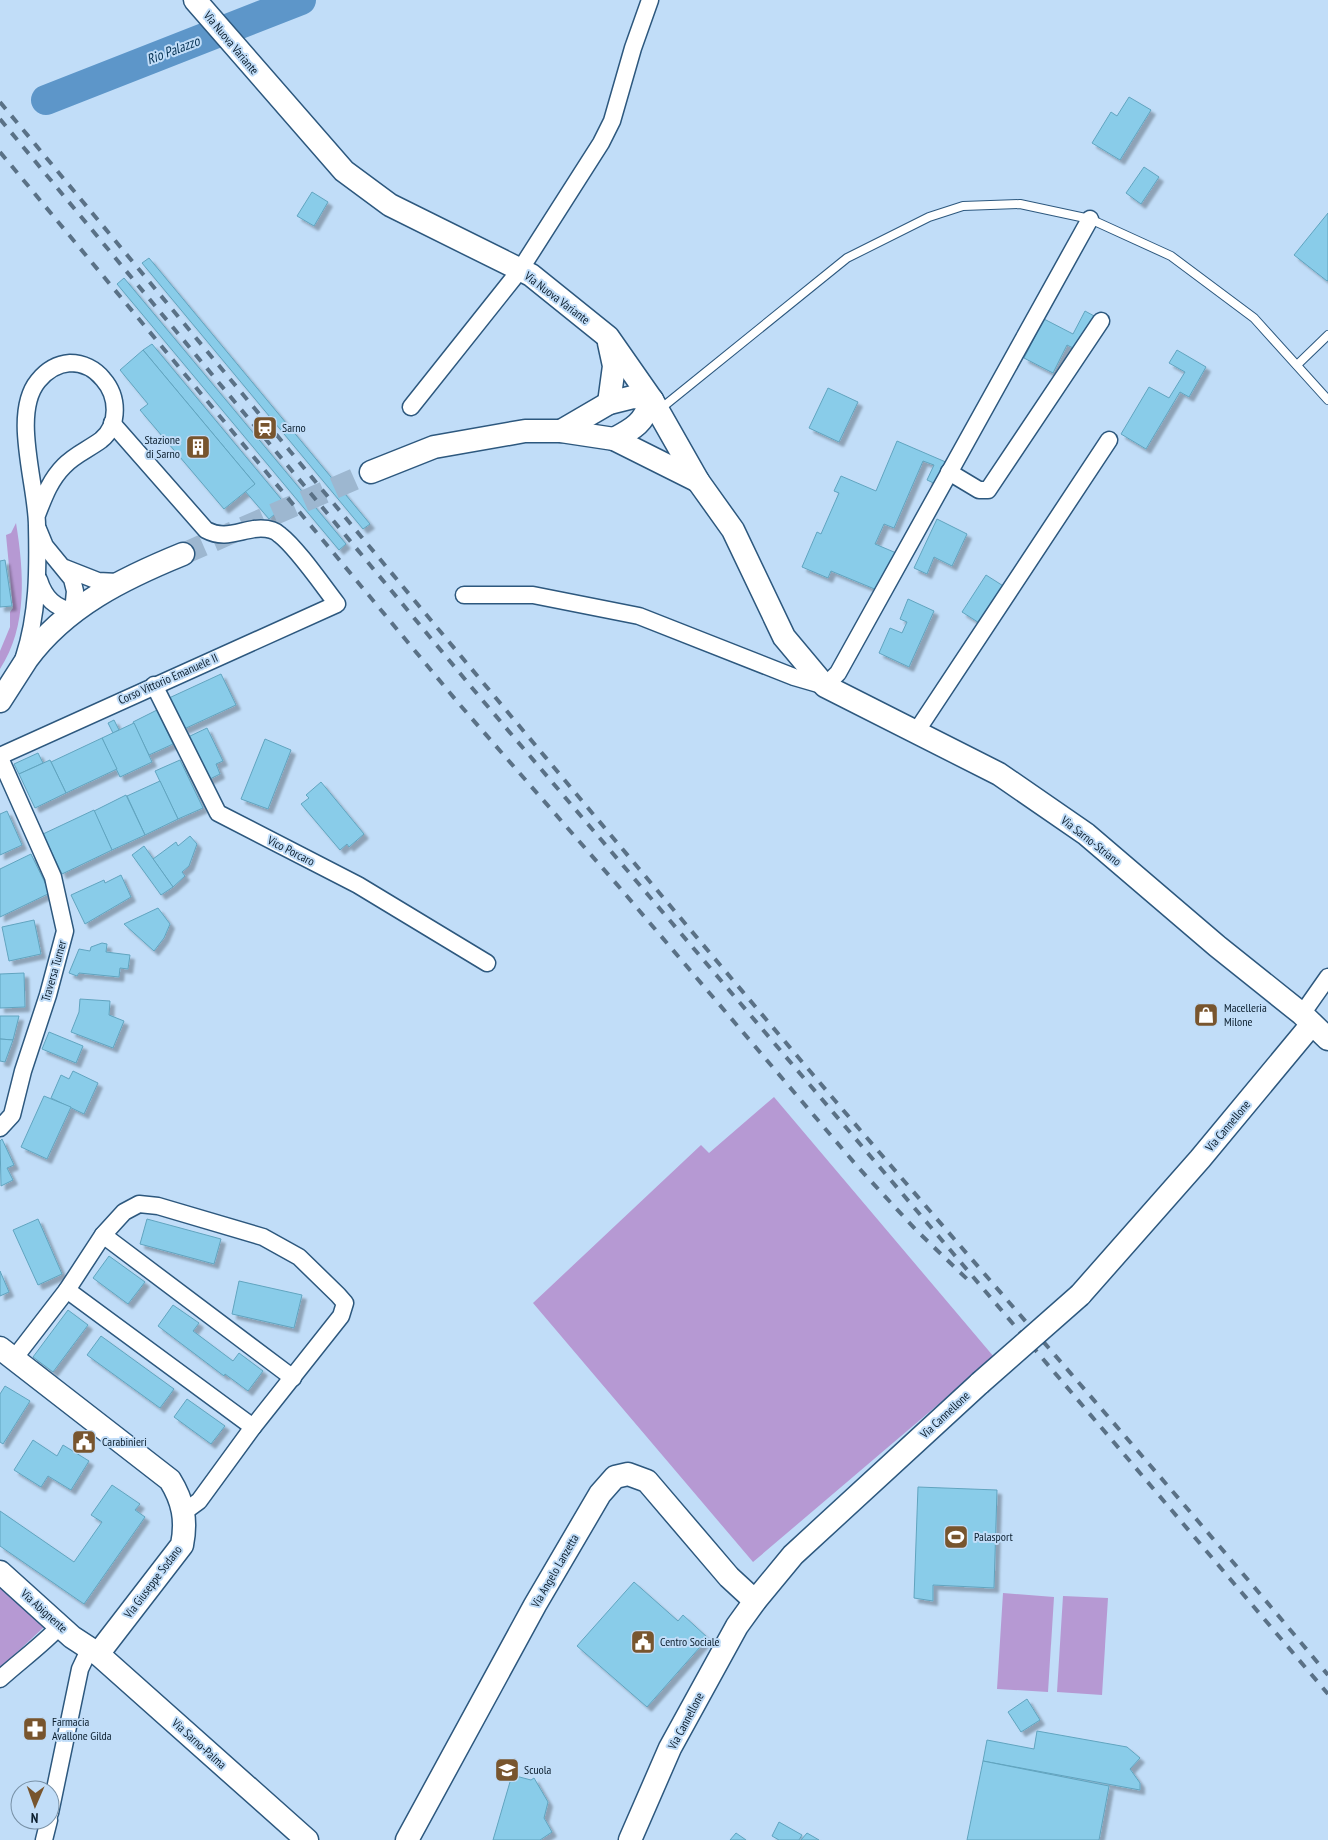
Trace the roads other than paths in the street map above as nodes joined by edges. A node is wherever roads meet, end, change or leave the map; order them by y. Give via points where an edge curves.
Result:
1 (195, 0) edge
2 (650, 0) edge
3 (1090, 219) junction
4 (520, 270) junction
5 (1101, 321) dead end
6 (1328, 335) edge
7 (608, 337) junction
8 (1297, 365) junction
9 (1328, 400) edge
10 (609, 403) junction
11 (655, 405) junction
12 (411, 407) dead end
13 (112, 423) junction
14 (561, 431) junction
15 (614, 439) junction
16 (1109, 440) dead end
17 (371, 472) tunnel mouth
18 (949, 472) junction
19 (698, 481) junction
20 (37, 521) junction
21 (183, 554) tunnel mouth
22 (64, 568) junction
23 (38, 577) junction
24 (118, 582) junction
25 (464, 595) dead end
26 (74, 612) junction
27 (20, 671) junction
28 (154, 685) junction
29 (825, 686) junction
30 (0, 701) edge
31 (916, 732) junction
32 (0, 756) edge
33 (487, 963) dead end
34 (1328, 977) edge
35 (1314, 1026) edge
36 (0, 1128) edge
37 (103, 1235) junction
38 (67, 1290) junction
39 (7, 1354) edge
40 (293, 1378) junction
41 (253, 1427) junction
42 (184, 1512) junction
43 (0, 1572) edge
44 (755, 1600) junction
45 (60, 1626) junction
46 (94, 1652) junction
47 (0, 1679) edge
48 (57, 1780) edge
49 (306, 1840) edge
50 (407, 1840) edge
51 (630, 1840) edge

1 - 4 main road, Via Nuova Variante via 344,171 390,205
2 - 4 street via 612,121
3 - 8 lane via 1171,256 1254,318
3 - 11 lane via 1020,204 963,206 929,216 847,258
3 - 18 street
4 - 7 main road, Via Nuova Variante via 531,275
4 - 12 street
5 - 18 street via 988,490 979,490
6 - 8 lane
7 - 10 main road via 614,366
7 - 11 main road, Via Nuova Variante
8 - 9 lane
10 - 11 main road via 633,397
10 - 14 main road
11 - 15 main road via 636,427
11 - 19 main road, Via Nuova Variante
13 - 20 street via 102,439 57,473 49,484
13 - 20 street via 115,414 113,395 95,370 84,365 62,364 37,382 27,400 25,413
13 - 28 street, Corso Vittorio Emanuele II via 206,530 223,536 255,529 274,531 287,542 337,604
14 - 15 main road
14 - 17 main road via 525,431 434,447
15 - 19 main road
16 - 31 street
18 - 29 street via 838,673
19 - 29 main road, Via Nuova Variante via 732,530 784,637
20 - 22 street via 45,546
20 - 23 street
21 - 24 main road
22 - 24 street via 98,581
22 - 26 street via 75,591
23 - 26 street via 49,601
23 - 27 street via 32,634
24 - 26 main road
25 - 29 street via 533,595 639,616
26 - 27 main road via 37,648
27 - 30 main road
28 - 32 street, Corso Vittorio Emanuele II
28 - 33 street, Vico Porcaro via 218,813 358,886
29 - 31 main road, Via Sarno-Striano
31 - 35 main road, Via Sarno-Striano via 999,774 1086,834
32 - 36 street, Traversa Turner via 53,877 65,931 12,1115
34 - 35 street
35 - 44 main road, Via Cannellone, bridge via 1080,1295 793,1554
37 - 38 street
37 - 40 street
37 - 40 street via 131,1208 139,1204 158,1206 264,1237 299,1257 345,1304 341,1316
38 - 39 street
38 - 41 street
39 - 42 main road, Via Giuseppe Sodano via 170,1480 179,1494
40 - 41 street
41 - 42 street via 199,1501
42 - 46 main road, Via Giuseppe Sodano via 186,1527 182,1545
43 - 45 main road, Via Abignente
44 - 50 main road, Via Angelo Lanzetta via 729,1576 647,1481 628,1474 615,1476 600,1494 535,1605
44 - 51 main road, Via Cannellone via 670,1748
45 - 46 main road, Via Abignente
45 - 47 street
46 - 48 street via 80,1669
46 - 49 main road, Via Sarno-Palma

